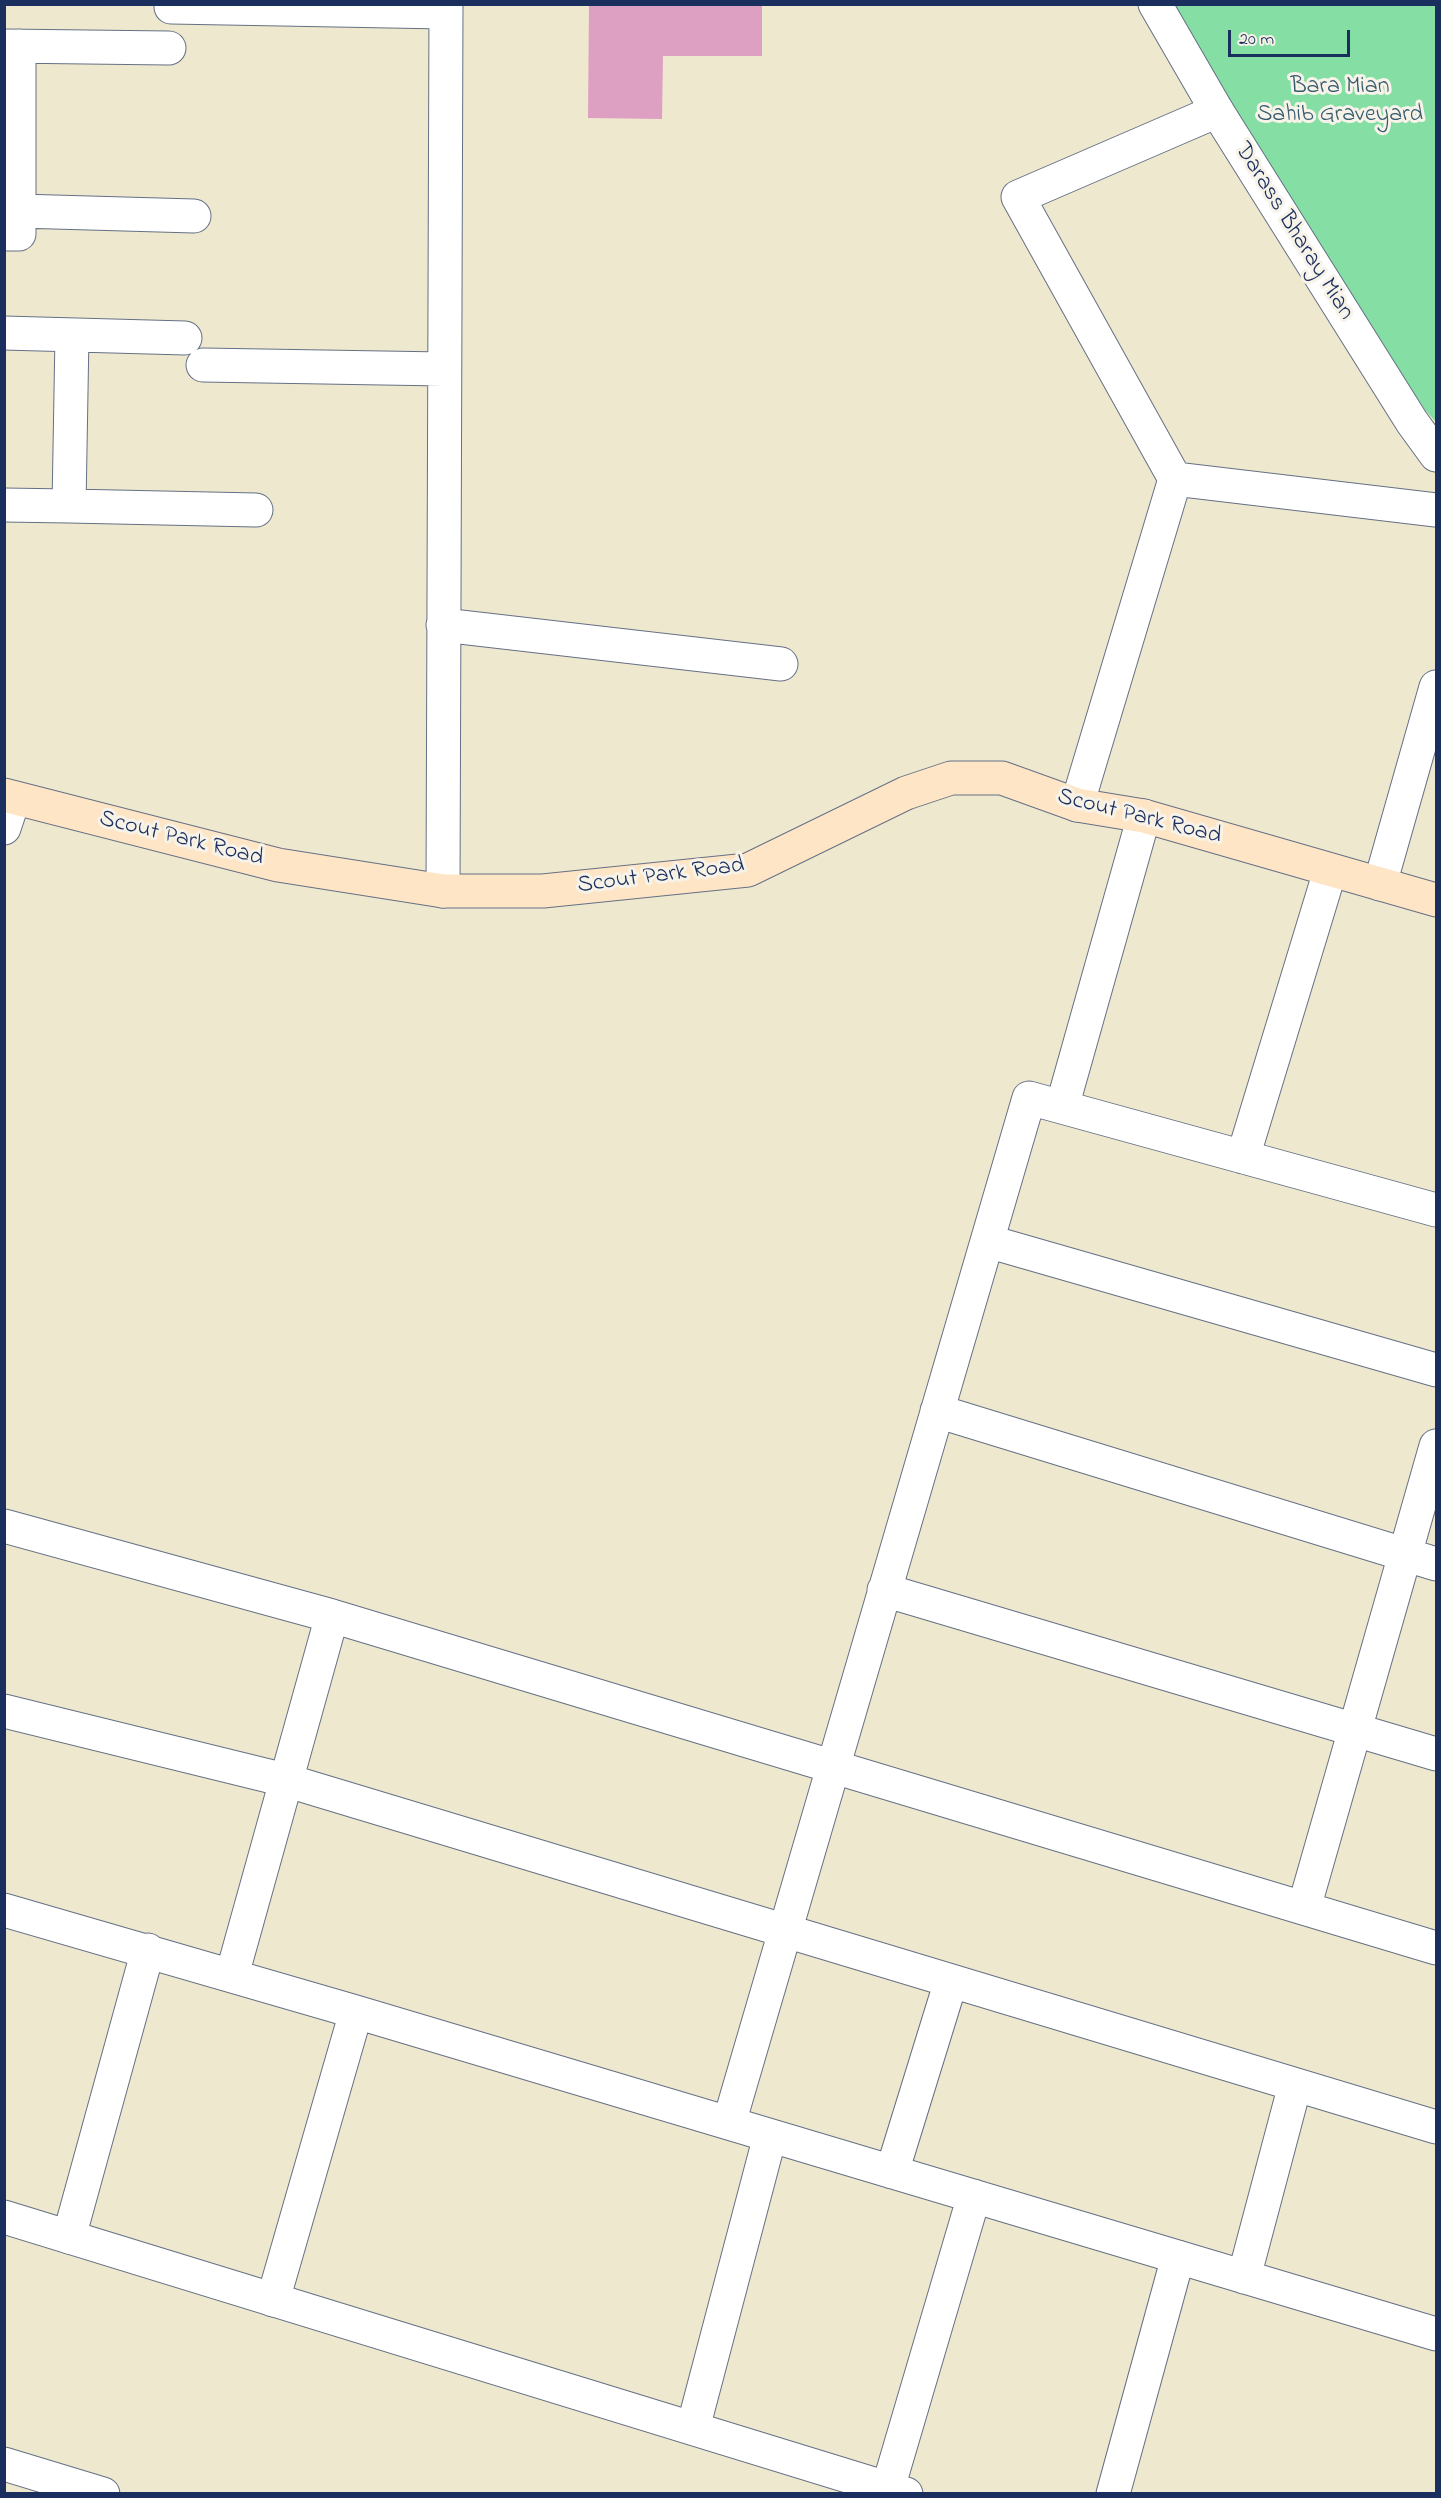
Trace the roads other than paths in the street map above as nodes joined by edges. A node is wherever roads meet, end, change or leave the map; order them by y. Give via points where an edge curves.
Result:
1 (1155, 4) edge
2 (171, 7) dead end
3 (445, 8) edge
4 (12, 46) edge
5 (169, 48) dead end
6 (1217, 111) junction
7 (194, 216) dead end
8 (12, 222) edge
9 (4, 333) edge
10 (72, 335) junction
11 (185, 338) dead end
12 (203, 365) dead end
13 (443, 369) junction
14 (1437, 455) edge
15 (1175, 479) junction
16 (4, 505) edge
17 (69, 506) junction
18 (256, 510) dead end
19 (1437, 510) edge
20 (443, 625) junction
21 (781, 664) dead end
22 (1437, 687) edge
23 (1077, 805) junction
24 (8, 807) edge
25 (1144, 816) junction
26 (1330, 871) junction
27 (1380, 884) junction
28 (443, 891) junction
29 (1437, 900) edge
30 (1062, 1107) junction
31 (1243, 1157) junction
32 (1437, 1210) edge
33 (987, 1241) junction
34 (1437, 1370) edge
35 (937, 1411) junction
36 (1437, 1446) edge
37 (4, 1526) edge
38 (1405, 1555) junction
39 (1437, 1564) edge
40 (884, 1590) junction
41 (332, 1616) junction
42 (4, 1711) edge
43 (1355, 1730) junction
44 (1437, 1754) edge
45 (832, 1766) junction
46 (285, 1780) junction
47 (1304, 1908) junction
48 (4, 1910) edge
49 (784, 1931) junction
50 (1437, 1948) edge
51 (148, 1950) junction
52 (232, 1975) junction
53 (951, 1981) junction
54 (356, 2012) junction
55 (1295, 2085) junction
56 (729, 2123) junction
57 (1437, 2127) edge
58 (770, 2136) junction
59 (892, 2172) junction
60 (974, 2196) junction
61 (4, 2217) edge
62 (69, 2237) junction
63 (1178, 2257) junction
64 (1244, 2277) junction
65 (273, 2300) junction
66 (1437, 2334) edge
67 (693, 2428) junction
68 (4, 2464) edge
69 (897, 2491) edge
70 (103, 2493) edge
71 (1113, 2493) edge

1 - 6 street, Darass Bharay Mian
2 - 3 street
3 - 13 street
4 - 5 street
4 - 8 street
6 - 14 street, Darass Bharay Mian via 1412,422
6 - 15 street via 1017,197
7 - 8 street
9 - 10 street
10 - 11 street
10 - 17 street
12 - 13 street
13 - 20 street
15 - 19 street
15 - 23 street
16 - 17 street
17 - 18 street
20 - 21 street
20 - 28 street
22 - 27 street
23 - 25 main road, Scout Park Road
23 - 28 main road, Scout Park Road via 1002,778 951,778 906,793 748,870 543,891
24 - 28 main road, Scout Park Road via 278,865
25 - 26 main road, Scout Park Road
25 - 30 street
26 - 27 main road, Scout Park Road
26 - 31 street
27 - 29 main road, Scout Park Road
30 - 31 street
30 - 33 street via 1029,1098
31 - 32 street
33 - 34 street
33 - 35 street
35 - 38 street
35 - 40 street
36 - 38 street
37 - 41 street
38 - 39 street
38 - 43 street
40 - 43 street
40 - 45 street
41 - 45 street
41 - 46 street
42 - 46 street
43 - 44 street
43 - 47 street
45 - 47 street
45 - 49 street
46 - 49 street
46 - 52 street
47 - 50 street
48 - 51 street
49 - 53 street
49 - 56 street
51 - 52 street
51 - 62 street
52 - 54 street
53 - 55 street
53 - 59 street
54 - 56 street
54 - 65 street
55 - 57 street
55 - 64 street
56 - 58 street
58 - 59 street
58 - 67 street
59 - 60 street
60 - 63 street
60 - 69 street
61 - 62 street
62 - 65 street
63 - 64 street
63 - 71 street
64 - 66 street
65 - 67 street
67 - 69 street
68 - 70 street

